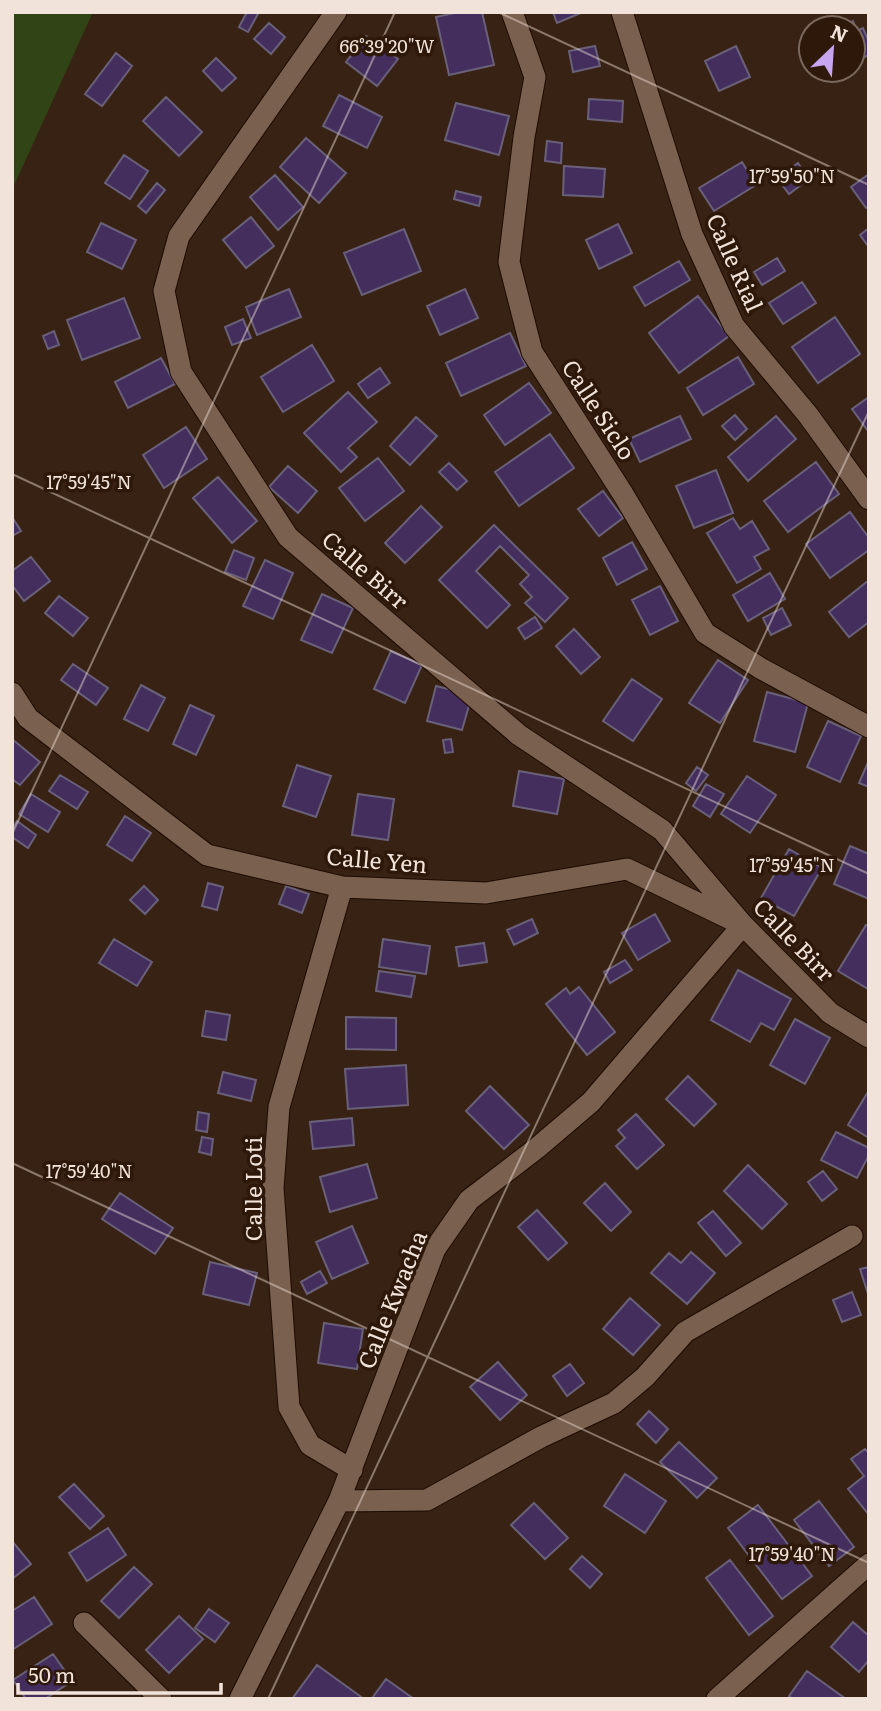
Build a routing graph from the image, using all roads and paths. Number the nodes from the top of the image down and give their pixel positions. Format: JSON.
{"nodes":[{"id":1,"x":336,"y":12,"type":"edge"},
{"id":2,"x":512,"y":12,"type":"edge"},
{"id":3,"x":622,"y":12,"type":"edge"},
{"id":4,"x":869,"y":499,"type":"edge"},
{"id":5,"x":12,"y":693,"type":"edge"},
{"id":6,"x":869,"y":727,"type":"edge"},
{"id":7,"x":342,"y":887,"type":"junction"},
{"id":8,"x":744,"y":925,"type":"junction"},
{"id":9,"x":869,"y":1037,"type":"edge"},
{"id":10,"x":852,"y":1236,"type":"dead end"},
{"id":11,"x":352,"y":1470,"type":"junction"},
{"id":12,"x":339,"y":1501,"type":"junction"},
{"id":13,"x":866,"y":1570,"type":"edge"},
{"id":14,"x":84,"y":1623,"type":"dead end"},
{"id":15,"x":161,"y":1699,"type":"edge"},
{"id":16,"x":240,"y":1699,"type":"edge"},
{"id":17,"x":717,"y":1699,"type":"edge"}],
"edges":[{"from":1,"to":8,"type":"street","name":"Calle Birr"},
{"from":2,"to":6,"type":"street","name":"Calle Siclo"},
{"from":3,"to":4,"type":"street","name":"Calle Rial"},
{"from":5,"to":7,"type":"street","name":"Calle Yen"},
{"from":7,"to":8,"type":"street","name":"Calle Yen"},
{"from":7,"to":11,"type":"street","name":"Calle Loti"},
{"from":8,"to":9,"type":"street","name":"Calle Birr"},
{"from":8,"to":11,"type":"street","name":"Calle Kwacha"},
{"from":10,"to":12,"type":"street"},
{"from":11,"to":12,"type":"street","name":"Calle Kwacha"},
{"from":12,"to":16,"type":"street","name":"Calle Kwacha"},
{"from":13,"to":17,"type":"street"},
{"from":14,"to":15,"type":"street"}]}
